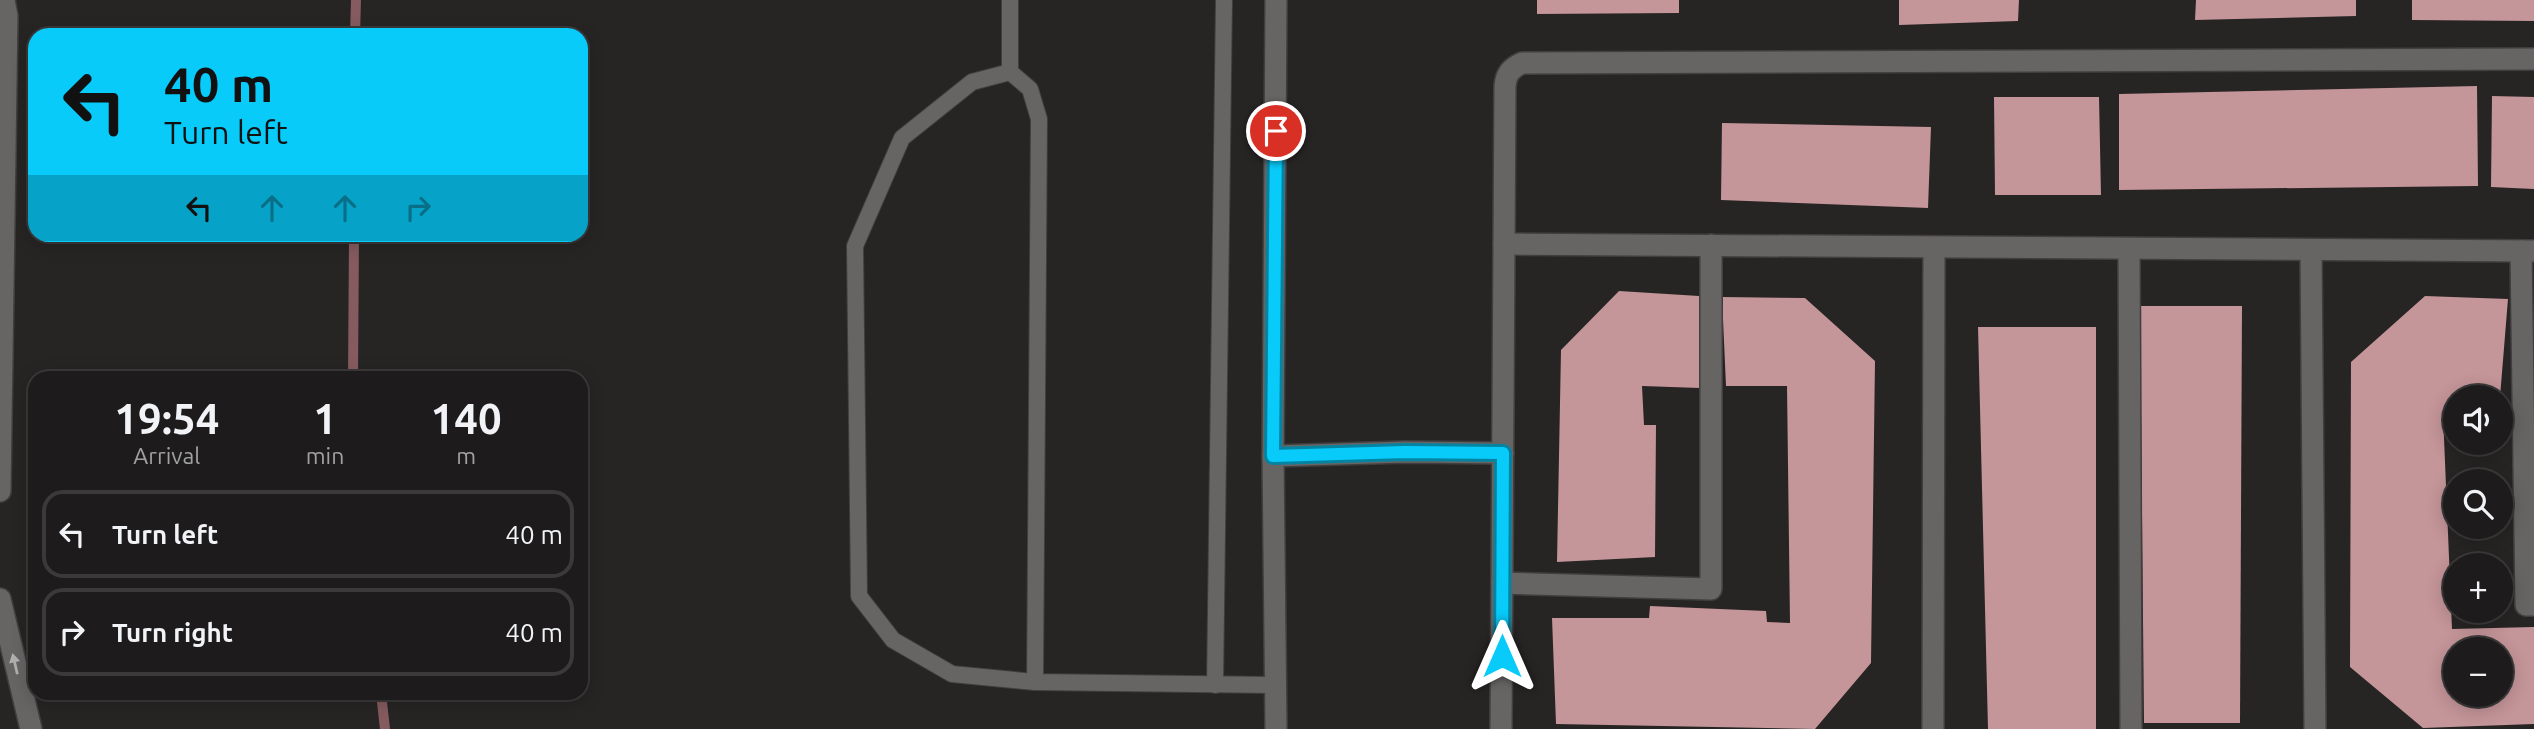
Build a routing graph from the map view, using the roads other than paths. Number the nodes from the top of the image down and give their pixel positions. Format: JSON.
{"nodes":[{"id":1,"x":4,"y":0,"type":"edge"},
{"id":2,"x":1010,"y":0,"type":"edge"},
{"id":3,"x":1224,"y":0,"type":"edge"},
{"id":4,"x":1276,"y":0,"type":"edge"},
{"id":5,"x":2534,"y":59,"type":"edge"},
{"id":6,"x":1010,"y":72,"type":"junction"},
{"id":7,"x":1504,"y":244,"type":"junction"},
{"id":8,"x":1711,"y":245,"type":"junction"},
{"id":9,"x":1934,"y":247,"type":"junction"},
{"id":10,"x":2129,"y":249,"type":"junction"},
{"id":11,"x":2311,"y":250,"type":"junction"},
{"id":12,"x":2527,"y":251,"type":"edge"},
{"id":13,"x":1503,"y":453,"type":"junction"},
{"id":14,"x":1273,"y":456,"type":"junction"},
{"id":15,"x":0,"y":491,"type":"edge"},
{"id":16,"x":1502,"y":583,"type":"junction"},
{"id":17,"x":0,"y":599,"type":"edge"},
{"id":18,"x":2534,"y":605,"type":"edge"},
{"id":19,"x":1035,"y":682,"type":"junction"},
{"id":20,"x":1215,"y":685,"type":"junction"},
{"id":21,"x":1276,"y":685,"type":"junction"},
{"id":22,"x":31,"y":729,"type":"edge"},
{"id":23,"x":1276,"y":729,"type":"edge"},
{"id":24,"x":1501,"y":729,"type":"edge"},
{"id":25,"x":1933,"y":729,"type":"edge"},
{"id":26,"x":2131,"y":729,"type":"edge"},
{"id":27,"x":2315,"y":729,"type":"edge"}],
"edges":[{"from":1,"to":15,"type":"street"},
{"from":2,"to":6,"type":"lane"},
{"from":3,"to":20,"type":"lane"},
{"from":4,"to":14,"type":"street"},
{"from":5,"to":7,"type":"street"},
{"from":6,"to":19,"type":"lane"},
{"from":6,"to":19,"type":"lane"},
{"from":7,"to":8,"type":"street"},
{"from":7,"to":13,"type":"street"},
{"from":8,"to":9,"type":"street"},
{"from":8,"to":16,"type":"street"},
{"from":9,"to":10,"type":"street"},
{"from":9,"to":25,"type":"street"},
{"from":10,"to":11,"type":"street"},
{"from":10,"to":26,"type":"street"},
{"from":11,"to":12,"type":"street"},
{"from":11,"to":27,"type":"street"},
{"from":12,"to":18,"type":"street"},
{"from":13,"to":14,"type":"street"},
{"from":13,"to":16,"type":"street"},
{"from":14,"to":21,"type":"street"},
{"from":16,"to":24,"type":"street"},
{"from":22,"to":17,"type":"street","one_way":true},
{"from":19,"to":20,"type":"lane"},
{"from":20,"to":21,"type":"lane"},
{"from":21,"to":23,"type":"street"}]}
